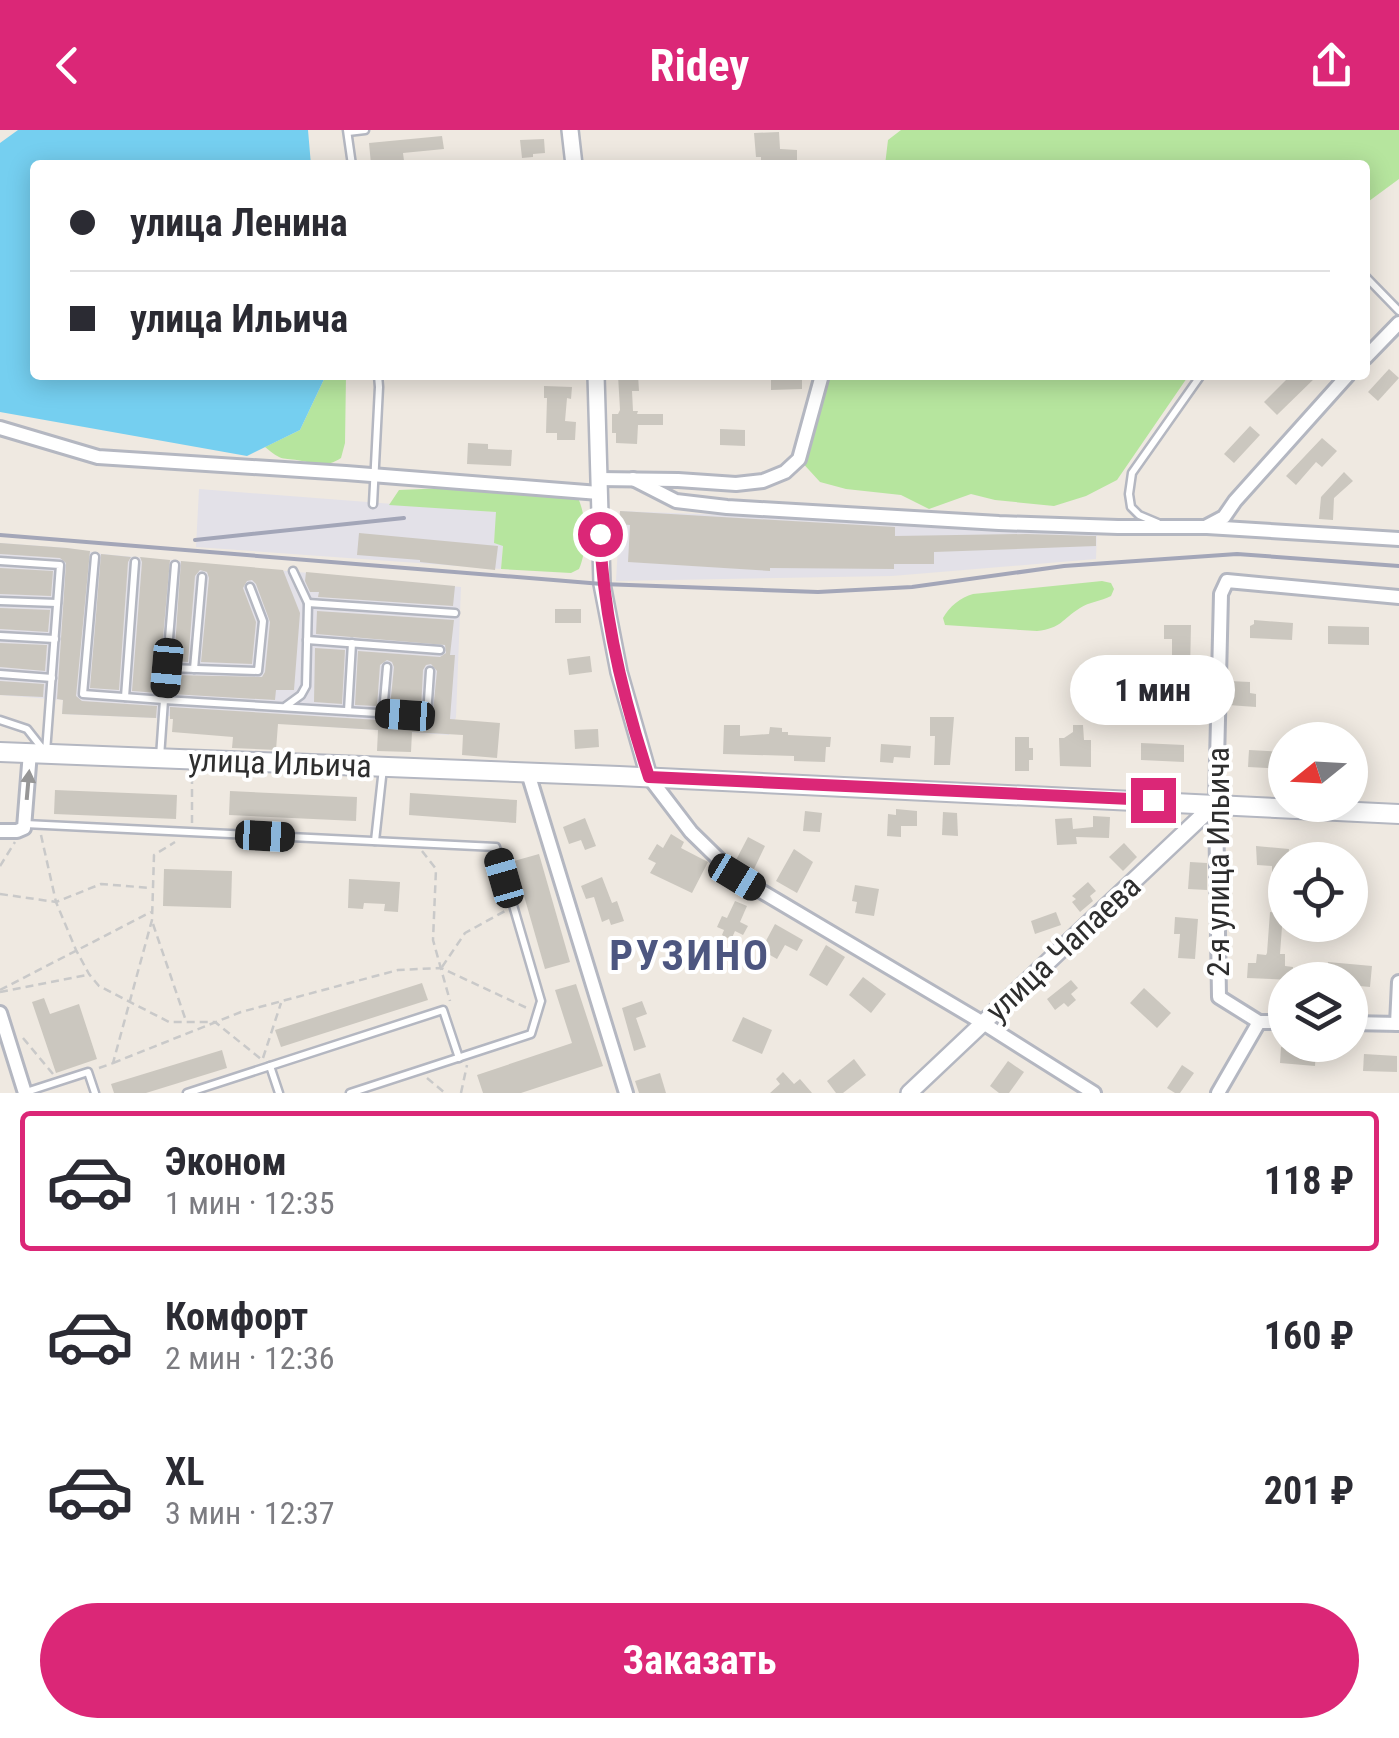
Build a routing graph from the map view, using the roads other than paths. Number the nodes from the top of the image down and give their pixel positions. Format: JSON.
{"nodes":[{"id":1,"x":365,"y":130,"type":"edge"},
{"id":2,"x":570,"y":130,"type":"edge"},
{"id":3,"x":347,"y":131,"type":"edge"},
{"id":4,"x":351,"y":160,"type":"edge"},
{"id":5,"x":573,"y":160,"type":"edge"},
{"id":6,"x":1370,"y":281,"type":"edge"},
{"id":7,"x":1399,"y":311,"type":"edge"},
{"id":8,"x":1399,"y":324,"type":"edge"},
{"id":9,"x":1370,"y":353,"type":"edge"},
{"id":10,"x":378,"y":380,"type":"edge"},
{"id":11,"x":596,"y":380,"type":"edge"},
{"id":12,"x":821,"y":380,"type":"edge"},
{"id":13,"x":1197,"y":380,"type":"edge"},
{"id":14,"x":1344,"y":380,"type":"edge"},
{"id":15,"x":0,"y":428,"type":"edge"},
{"id":16,"x":376,"y":476,"type":"junction"},
{"id":17,"x":633,"y":479,"type":"junction"},
{"id":18,"x":598,"y":486,"type":"junction"},
{"id":19,"x":373,"y":504,"type":"dead end"},
{"id":20,"x":1207,"y":526,"type":"junction"},
{"id":21,"x":1169,"y":527,"type":"junction"},
{"id":22,"x":600,"y":530,"type":"junction"},
{"id":23,"x":618,"y":532,"type":"dead end"},
{"id":24,"x":1399,"y":539,"type":"edge"},
{"id":25,"x":95,"y":557,"type":"dead end"},
{"id":26,"x":0,"y":562,"type":"edge"},
{"id":27,"x":135,"y":562,"type":"dead end"},
{"id":28,"x":175,"y":565,"type":"dead end"},
{"id":29,"x":293,"y":571,"type":"dead end"},
{"id":30,"x":202,"y":577,"type":"dead end"},
{"id":31,"x":250,"y":587,"type":"dead end"},
{"id":32,"x":1399,"y":597,"type":"edge"},
{"id":33,"x":0,"y":601,"type":"edge"},
{"id":34,"x":308,"y":603,"type":"junction"},
{"id":35,"x":58,"y":604,"type":"junction"},
{"id":36,"x":455,"y":612,"type":"dead end"},
{"id":37,"x":0,"y":636,"type":"edge"},
{"id":38,"x":55,"y":640,"type":"junction"},
{"id":39,"x":307,"y":640,"type":"junction"},
{"id":40,"x":352,"y":643,"type":"junction"},
{"id":41,"x":440,"y":650,"type":"dead end"},
{"id":42,"x":387,"y":666,"type":"dead end"},
{"id":43,"x":167,"y":668,"type":"junction"},
{"id":44,"x":194,"y":668,"type":"junction"},
{"id":45,"x":430,"y":671,"type":"dead end"},
{"id":46,"x":0,"y":674,"type":"edge"},
{"id":47,"x":52,"y":678,"type":"junction"},
{"id":48,"x":125,"y":697,"type":"junction"},
{"id":49,"x":164,"y":700,"type":"junction"},
{"id":50,"x":285,"y":707,"type":"junction"},
{"id":51,"x":348,"y":711,"type":"junction"},
{"id":52,"x":383,"y":713,"type":"junction"},
{"id":53,"x":0,"y":720,"type":"edge"},
{"id":54,"x":0,"y":752,"type":"edge"},
{"id":55,"x":38,"y":753,"type":"junction"},
{"id":56,"x":160,"y":758,"type":"junction"},
{"id":57,"x":383,"y":768,"type":"junction"},
{"id":58,"x":528,"y":773,"type":"junction"},
{"id":59,"x":649,"y":777,"type":"junction"},
{"id":60,"x":1216,"y":803,"type":"junction"},
{"id":61,"x":1399,"y":814,"type":"edge"},
{"id":62,"x":28,"y":823,"type":"junction"},
{"id":63,"x":0,"y":831,"type":"edge"},
{"id":64,"x":375,"y":841,"type":"junction"},
{"id":65,"x":1399,"y":982,"type":"edge"},
{"id":66,"x":2,"y":1018,"type":"edge"},
{"id":67,"x":1258,"y":1022,"type":"junction"},
{"id":68,"x":1268,"y":1022,"type":"edge"},
{"id":69,"x":983,"y":1023,"type":"junction"},
{"id":70,"x":1368,"y":1024,"type":"edge"},
{"id":71,"x":1398,"y":1024,"type":"edge"},
{"id":72,"x":459,"y":1058,"type":"junction"},
{"id":73,"x":270,"y":1066,"type":"junction"},
{"id":74,"x":25,"y":1093,"type":"edge"},
{"id":75,"x":95,"y":1093,"type":"edge"},
{"id":76,"x":188,"y":1093,"type":"edge"},
{"id":77,"x":278,"y":1093,"type":"edge"},
{"id":78,"x":350,"y":1093,"type":"edge"},
{"id":79,"x":626,"y":1093,"type":"edge"},
{"id":80,"x":909,"y":1093,"type":"edge"},
{"id":81,"x":1094,"y":1093,"type":"edge"},
{"id":82,"x":1218,"y":1093,"type":"edge"}],
"edges":[{"from":1,"to":3,"type":"lane"},
{"from":2,"to":5,"type":"street"},
{"from":3,"to":4,"type":"lane"},
{"from":6,"to":7,"type":"lane"},
{"from":8,"to":9,"type":"street"},
{"from":10,"to":16,"type":"lane"},
{"from":11,"to":18,"type":"street"},
{"from":12,"to":17,"type":"street"},
{"from":13,"to":21,"type":"lane"},
{"from":14,"to":20,"type":"street"},
{"from":15,"to":16,"type":"street"},
{"from":16,"to":18,"type":"street"},
{"from":16,"to":19,"type":"lane"},
{"from":17,"to":18,"type":"street"},
{"from":17,"to":21,"type":"street"},
{"from":18,"to":22,"type":"street"},
{"from":20,"to":21,"type":"street"},
{"from":20,"to":24,"type":"street"},
{"from":22,"to":23,"type":"lane"},
{"from":22,"to":59,"type":"street"},
{"from":25,"to":48,"type":"lane"},
{"from":26,"to":35,"type":"lane"},
{"from":27,"to":48,"type":"lane"},
{"from":28,"to":43,"type":"lane"},
{"from":29,"to":34,"type":"lane"},
{"from":30,"to":44,"type":"lane"},
{"from":31,"to":44,"type":"lane"},
{"from":32,"to":60,"type":"street","name":"2-я улица Ильича"},
{"from":33,"to":35,"type":"lane"},
{"from":34,"to":36,"type":"lane"},
{"from":34,"to":39,"type":"lane"},
{"from":35,"to":38,"type":"lane"},
{"from":37,"to":38,"type":"lane"},
{"from":38,"to":47,"type":"lane"},
{"from":39,"to":40,"type":"lane"},
{"from":39,"to":50,"type":"lane"},
{"from":40,"to":41,"type":"lane"},
{"from":40,"to":51,"type":"lane"},
{"from":42,"to":52,"type":"lane"},
{"from":43,"to":44,"type":"lane"},
{"from":43,"to":49,"type":"lane"},
{"from":45,"to":52,"type":"lane"},
{"from":46,"to":47,"type":"lane"},
{"from":47,"to":55,"type":"lane"},
{"from":48,"to":49,"type":"lane"},
{"from":49,"to":50,"type":"lane"},
{"from":49,"to":56,"type":"lane"},
{"from":50,"to":51,"type":"lane"},
{"from":51,"to":52,"type":"lane"},
{"from":53,"to":55,"type":"lane"},
{"from":54,"to":55,"type":"main road","name":"улица Ильича"},
{"from":55,"to":56,"type":"main road","name":"улица Ильича"},
{"from":62,"to":55,"type":"street","one_way":true},
{"from":56,"to":57,"type":"main road","name":"улица Ильича"},
{"from":57,"to":58,"type":"main road","name":"улица Ильича"},
{"from":57,"to":64,"type":"lane"},
{"from":58,"to":59,"type":"main road","name":"улица Ильича"},
{"from":58,"to":79,"type":"street"},
{"from":59,"to":60,"type":"main road","name":"улица Ильича"},
{"from":59,"to":69,"type":"street"},
{"from":60,"to":61,"type":"main road","name":"улица Ильича"},
{"from":60,"to":67,"type":"street","name":"2-я улица Ильича"},
{"from":60,"to":69,"type":"street","name":"улица Чапаева"},
{"from":62,"to":63,"type":"street"},
{"from":62,"to":64,"type":"lane"},
{"from":64,"to":72,"type":"lane"},
{"from":65,"to":71,"type":"street"},
{"from":66,"to":74,"type":"street"},
{"from":67,"to":68,"type":"street"},
{"from":67,"to":82,"type":"street"},
{"from":69,"to":80,"type":"street","name":"улица Чапаева"},
{"from":69,"to":81,"type":"street"},
{"from":70,"to":71,"type":"street"},
{"from":72,"to":73,"type":"lane"},
{"from":72,"to":78,"type":"lane"},
{"from":73,"to":76,"type":"lane"},
{"from":73,"to":77,"type":"lane"},
{"from":74,"to":75,"type":"lane"}]}
